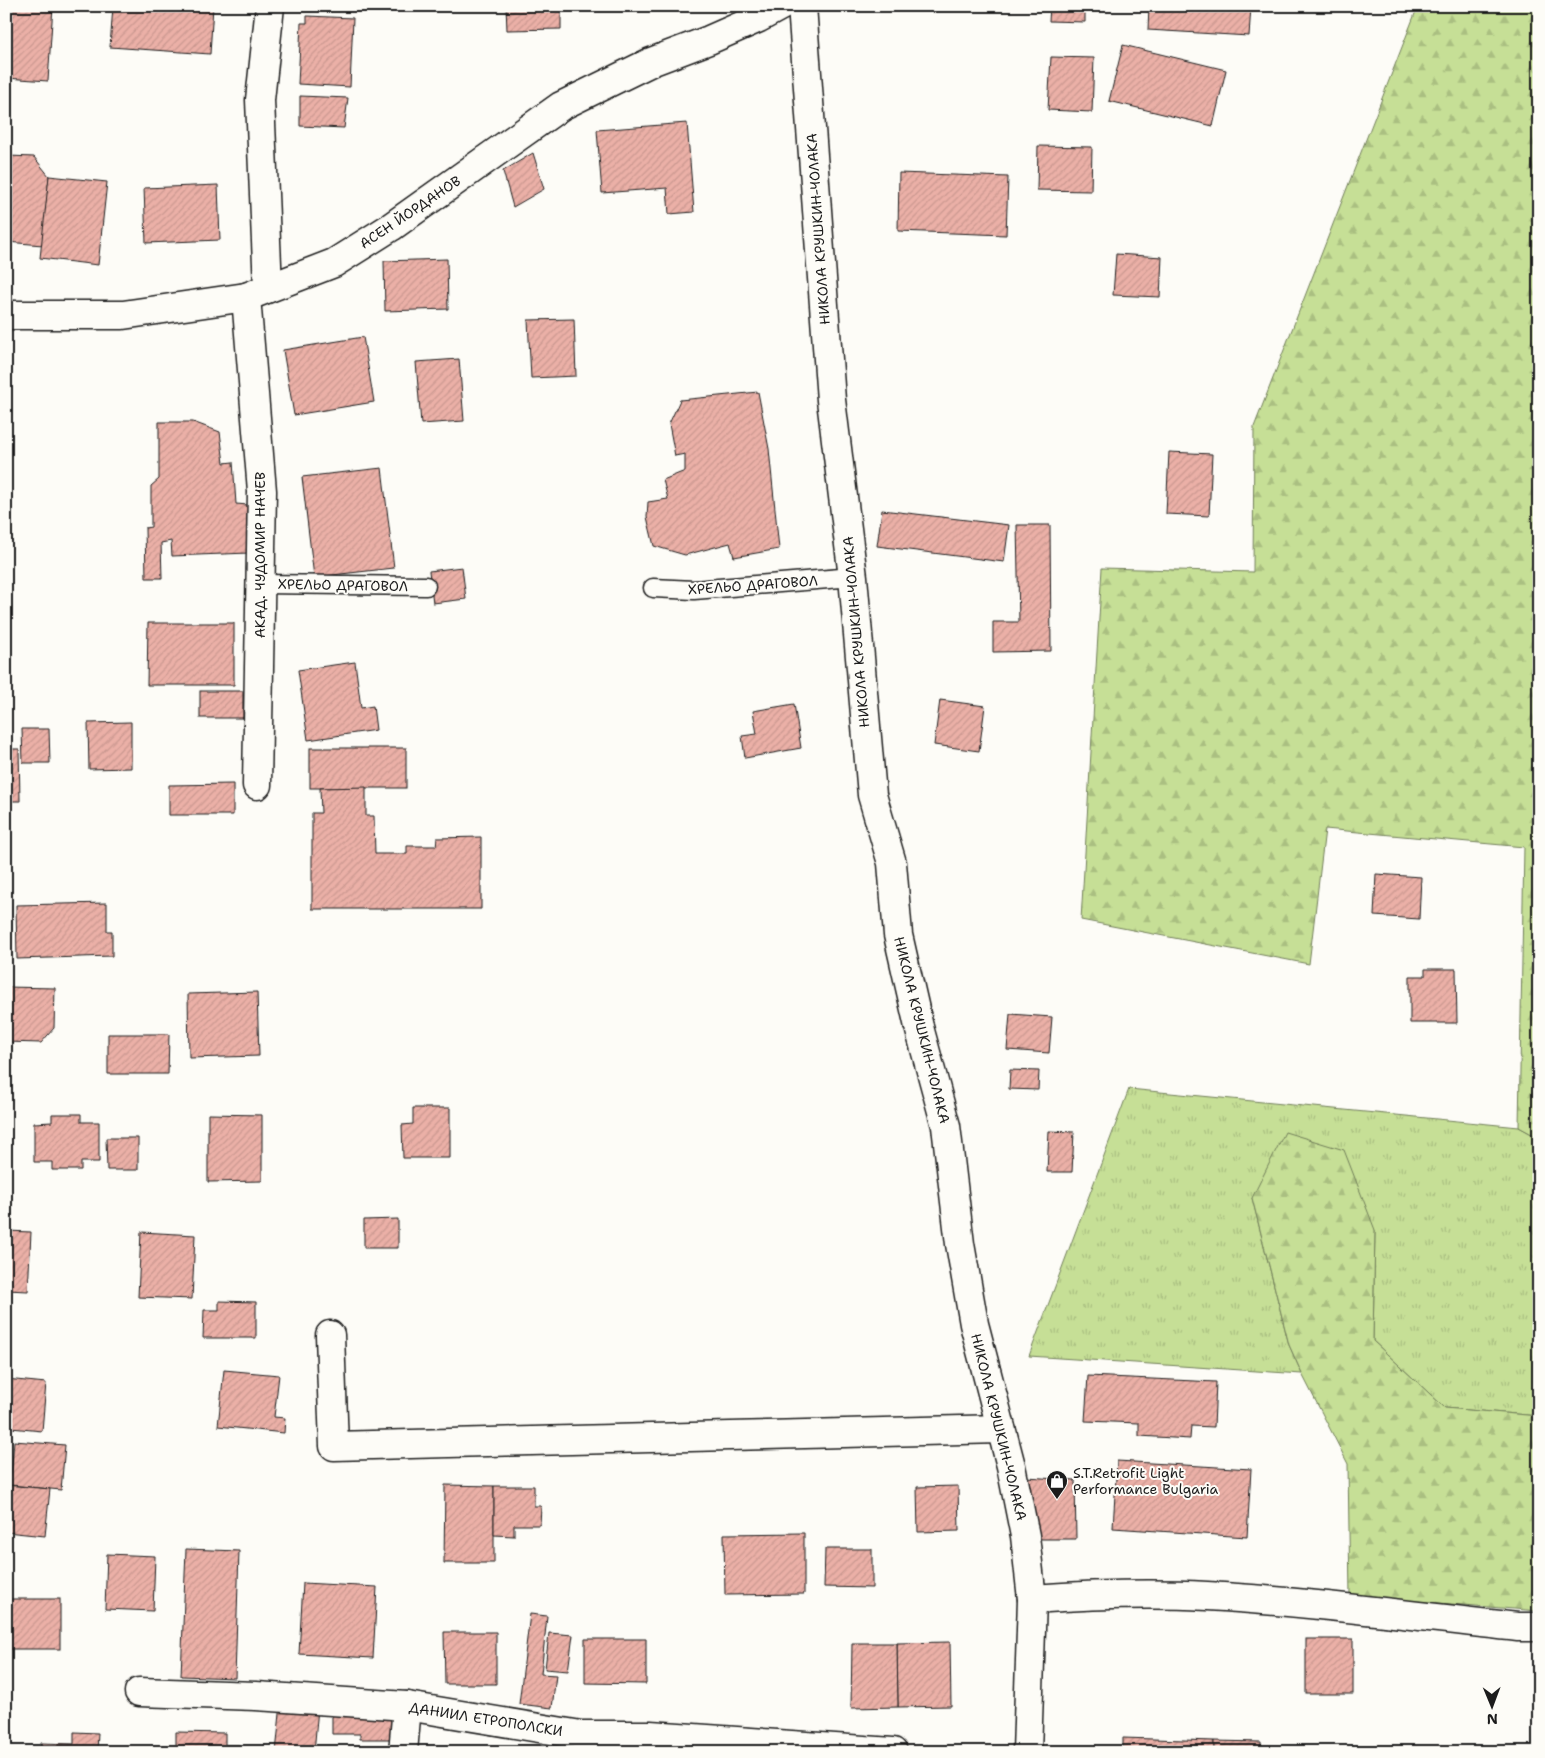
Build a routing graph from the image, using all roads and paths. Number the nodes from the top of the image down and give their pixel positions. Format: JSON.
{"nodes":[{"id":1,"x":270,"y":6,"type":"edge"},
{"id":2,"x":782,"y":6,"type":"edge"},
{"id":3,"x":802,"y":6,"type":"edge"},
{"id":4,"x":257,"y":292,"type":"junction"},
{"id":5,"x":6,"y":315,"type":"edge"},
{"id":6,"x":853,"y":577,"type":"junction"},
{"id":7,"x":261,"y":584,"type":"junction"},
{"id":8,"x":426,"y":586,"type":"dead end"},
{"id":9,"x":653,"y":588,"type":"dead end"},
{"id":10,"x":258,"y":785,"type":"dead end"},
{"id":11,"x":330,"y":1335,"type":"dead end"},
{"id":12,"x":1001,"y":1429,"type":"junction"},
{"id":13,"x":1032,"y":1599,"type":"junction"},
{"id":14,"x":1539,"y":1627,"type":"edge"},
{"id":15,"x":139,"y":1692,"type":"dead end"},
{"id":16,"x":407,"y":1706,"type":"junction"},
{"id":17,"x":404,"y":1752,"type":"edge"},
{"id":18,"x":893,"y":1752,"type":"edge"},
{"id":19,"x":1027,"y":1752,"type":"edge"}],
"edges":[{"from":1,"to":4,"type":"street","name":"АКАД. ЧУДОМИР НАЧЕВ"},
{"from":2,"to":4,"type":"street","name":"АСЕН ЙОРДАНОВ"},
{"from":3,"to":6,"type":"street","name":"НИКОЛА КРУШКИН-ЧОЛАКА"},
{"from":4,"to":5,"type":"street","name":"АСЕН ЙОРДАНОВ"},
{"from":4,"to":7,"type":"street","name":"АКАД. ЧУДОМИР НАЧЕВ"},
{"from":6,"to":9,"type":"lane","name":"ХРЕЛЬО ДРАГОВОЛ"},
{"from":6,"to":12,"type":"street","name":"НИКОЛА КРУШКИН-ЧОЛАКА"},
{"from":7,"to":8,"type":"lane","name":"ХРЕЛЬО ДРАГОВОЛ"},
{"from":7,"to":10,"type":"street","name":"АКАД. ЧУДОМИР НАЧЕВ"},
{"from":11,"to":12,"type":"street"},
{"from":12,"to":13,"type":"street","name":"НИКОЛА КРУШКИН-ЧОЛАКА"},
{"from":13,"to":14,"type":"street"},
{"from":13,"to":19,"type":"street","name":"НИКОЛА КРУШКИН-ЧОЛАКА"},
{"from":15,"to":16,"type":"street","name":"ДАНИИЛ ЕТРОПОЛСКИ"},
{"from":16,"to":17,"type":"street"},
{"from":16,"to":18,"type":"street","name":"ДАНИИЛ ЕТРОПОЛСКИ"}]}
